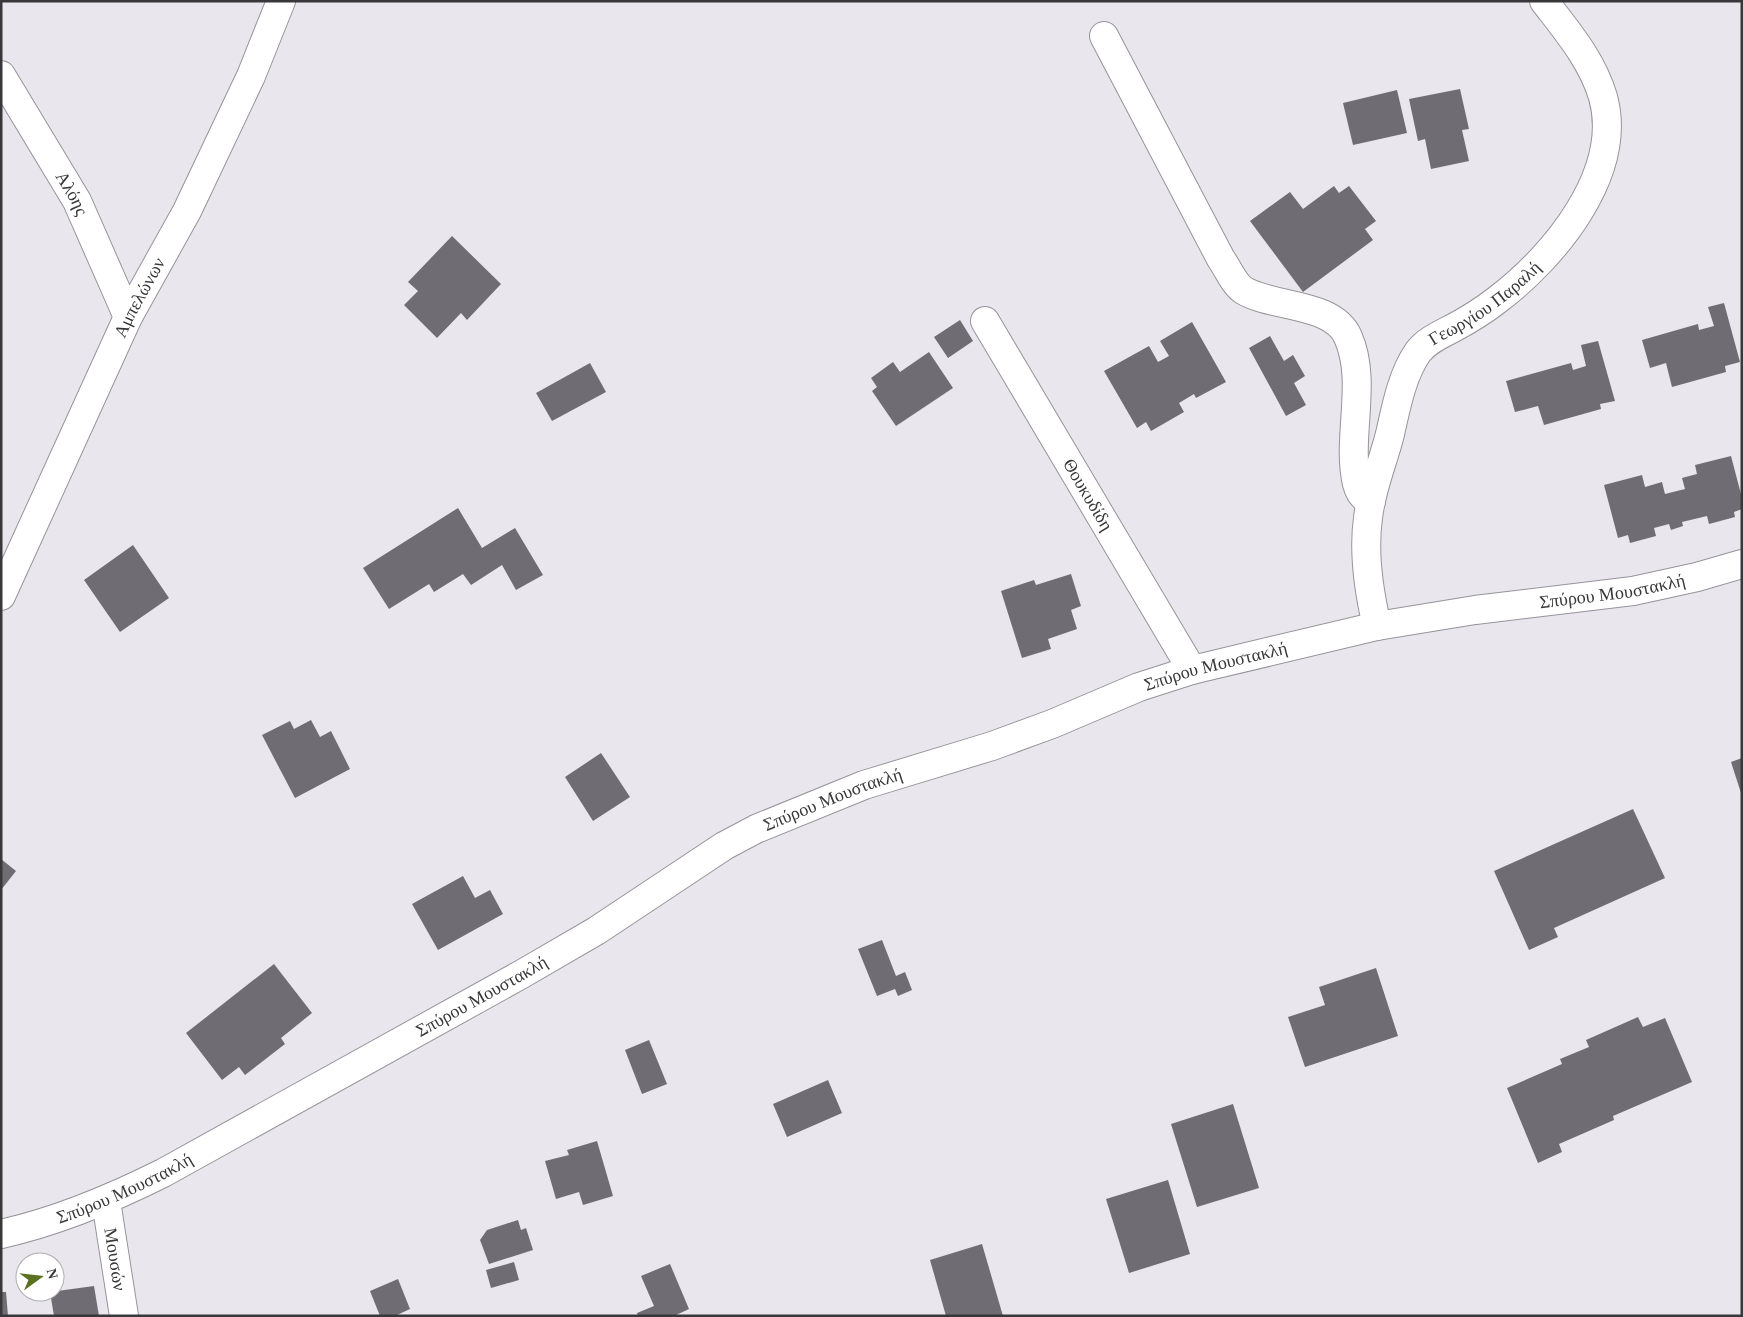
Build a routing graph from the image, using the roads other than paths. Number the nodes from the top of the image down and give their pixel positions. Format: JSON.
{"nodes":[{"id":1,"x":281,"y":1,"type":"edge"},
{"id":2,"x":1544,"y":1,"type":"edge"},
{"id":3,"x":1104,"y":36,"type":"dead end"},
{"id":4,"x":1,"y":75,"type":"edge"},
{"id":5,"x":128,"y":317,"type":"junction"},
{"id":6,"x":984,"y":321,"type":"dead end"},
{"id":7,"x":1371,"y":502,"type":"junction"},
{"id":8,"x":1742,"y":564,"type":"edge"},
{"id":9,"x":1,"y":596,"type":"edge"},
{"id":10,"x":1377,"y":626,"type":"junction"},
{"id":11,"x":1192,"y":670,"type":"junction"},
{"id":12,"x":106,"y":1202,"type":"junction"},
{"id":13,"x":1,"y":1234,"type":"edge"},
{"id":14,"x":124,"y":1316,"type":"edge"}],
"edges":[{"from":1,"to":5,"type":"street","name":"Αμπελώνων"},
{"from":2,"to":7,"type":"street","name":"Γεωργίου Παραλή"},
{"from":3,"to":7,"type":"street"},
{"from":4,"to":5,"type":"street","name":"Αλόης"},
{"from":5,"to":9,"type":"street","name":"Αμπελώνων"},
{"from":6,"to":11,"type":"street","name":"Θουκυδίδη"},
{"from":7,"to":10,"type":"street","name":"Γεωργίου Παραλή"},
{"from":8,"to":10,"type":"street","name":"Σπύρου Μουστακλή"},
{"from":10,"to":11,"type":"street","name":"Σπύρου Μουστακλή"},
{"from":11,"to":12,"type":"street","name":"Σπύρου Μουστακλή"},
{"from":12,"to":13,"type":"street","name":"Σπύρου Μουστακλή"},
{"from":12,"to":14,"type":"street","name":"Μουσών"}]}
